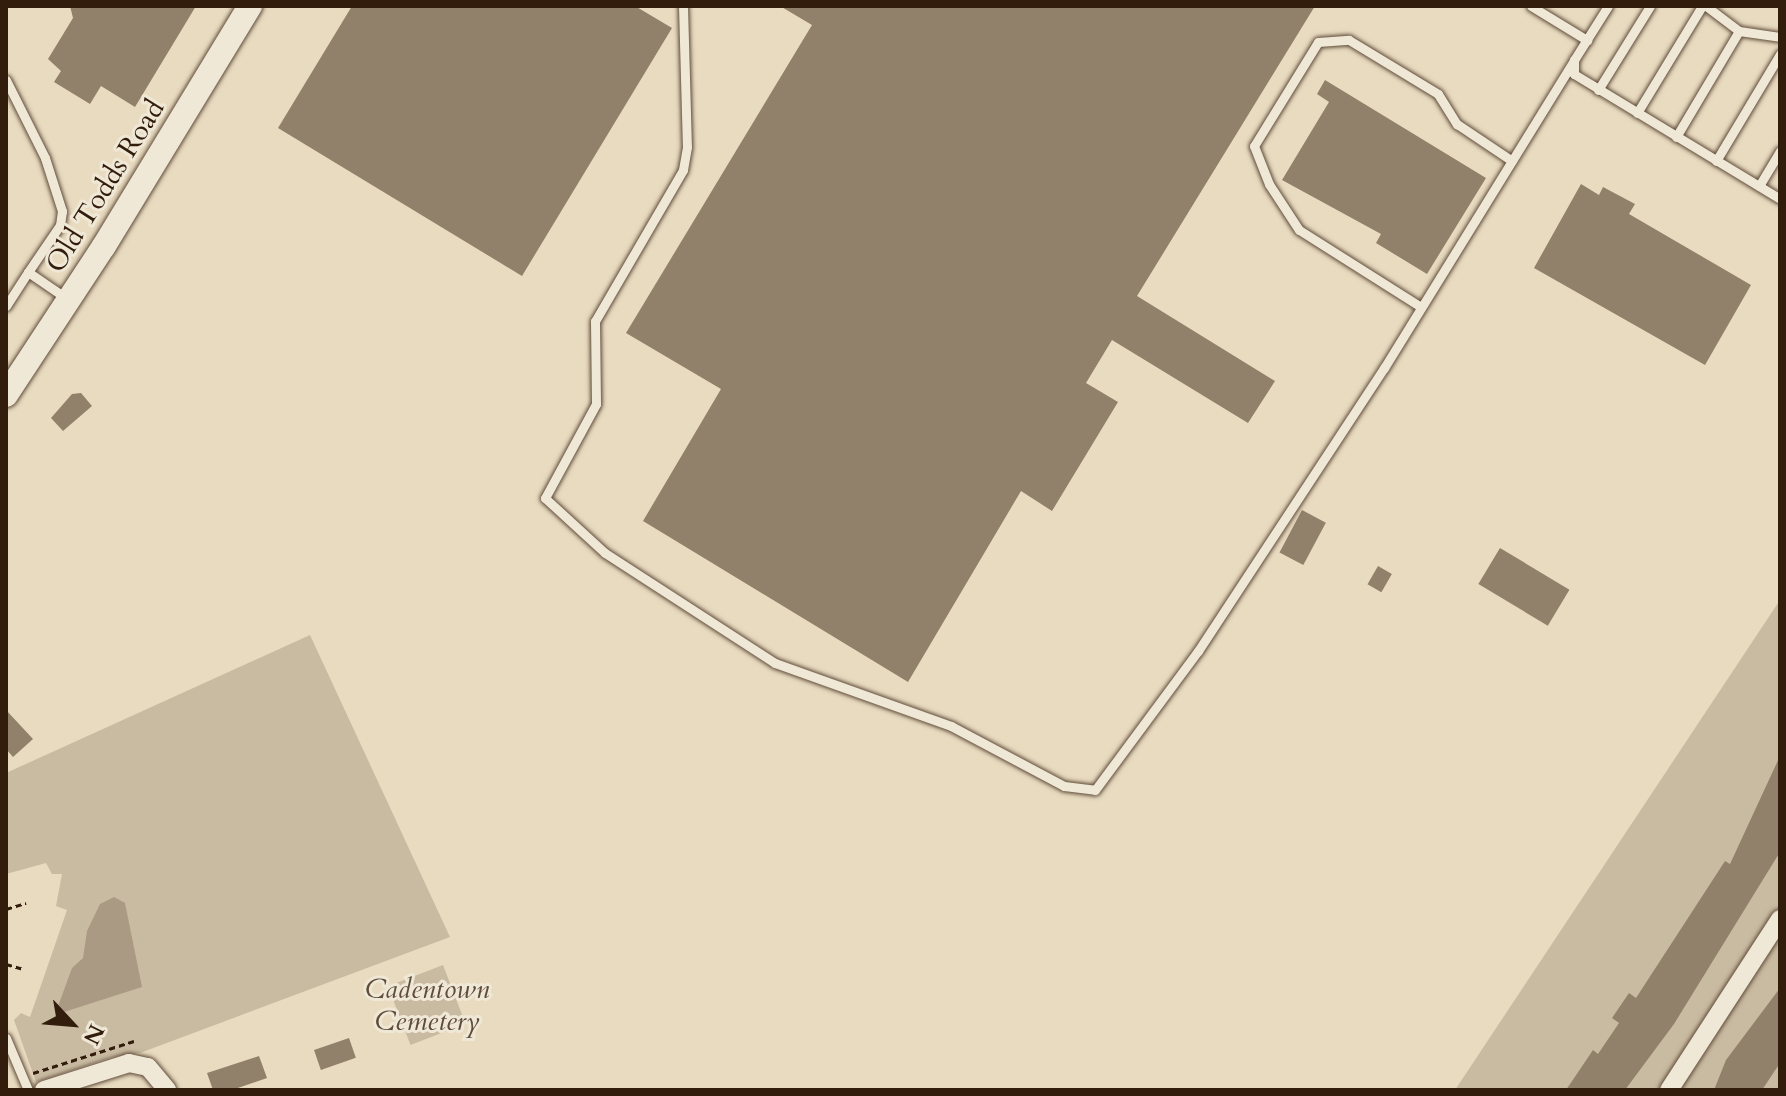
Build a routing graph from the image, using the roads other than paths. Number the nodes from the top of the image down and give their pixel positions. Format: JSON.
{"nodes":[{"id":1,"x":250,"y":6,"type":"edge"},
{"id":2,"x":683,"y":6,"type":"edge"},
{"id":3,"x":1531,"y":6,"type":"edge"},
{"id":4,"x":1608,"y":6,"type":"edge"},
{"id":5,"x":1650,"y":6,"type":"edge"},
{"id":6,"x":1704,"y":6,"type":"edge"},
{"id":7,"x":1739,"y":31,"type":"junction"},
{"id":8,"x":1780,"y":37,"type":"edge"},
{"id":9,"x":1587,"y":40,"type":"junction"},
{"id":10,"x":1780,"y":54,"type":"edge"},
{"id":11,"x":1574,"y":60,"type":"junction"},
{"id":12,"x":6,"y":80,"type":"edge"},
{"id":13,"x":1598,"y":90,"type":"junction"},
{"id":14,"x":1637,"y":113,"type":"junction"},
{"id":15,"x":1676,"y":137,"type":"junction"},
{"id":16,"x":1780,"y":151,"type":"edge"},
{"id":17,"x":1512,"y":161,"type":"junction"},
{"id":18,"x":1716,"y":161,"type":"junction"},
{"id":19,"x":1759,"y":186,"type":"junction"},
{"id":20,"x":1780,"y":199,"type":"edge"},
{"id":21,"x":28,"y":272,"type":"junction"},
{"id":22,"x":69,"y":300,"type":"junction"},
{"id":23,"x":6,"y":306,"type":"edge"},
{"id":24,"x":1421,"y":307,"type":"junction"},
{"id":25,"x":6,"y":395,"type":"edge"},
{"id":26,"x":1780,"y":919,"type":"edge"},
{"id":27,"x":6,"y":1038,"type":"edge"},
{"id":28,"x":28,"y":1090,"type":"edge"},
{"id":29,"x":44,"y":1090,"type":"edge"},
{"id":30,"x":167,"y":1090,"type":"edge"},
{"id":31,"x":1669,"y":1090,"type":"edge"}],
"edges":[{"from":1,"to":22,"type":"main road","name":"Old Todds Road"},
{"from":2,"to":24,"type":"lane"},
{"from":3,"to":9,"type":"lane"},
{"from":4,"to":9,"type":"lane"},
{"from":5,"to":13,"type":"lane"},
{"from":6,"to":7,"type":"lane"},
{"from":6,"to":14,"type":"lane"},
{"from":7,"to":8,"type":"lane"},
{"from":7,"to":15,"type":"lane"},
{"from":9,"to":11,"type":"lane"},
{"from":10,"to":18,"type":"lane"},
{"from":11,"to":13,"type":"lane"},
{"from":11,"to":17,"type":"lane"},
{"from":12,"to":21,"type":"lane"},
{"from":13,"to":14,"type":"lane"},
{"from":14,"to":15,"type":"lane"},
{"from":15,"to":18,"type":"lane"},
{"from":16,"to":19,"type":"lane"},
{"from":17,"to":24,"type":"lane"},
{"from":17,"to":24,"type":"lane"},
{"from":18,"to":19,"type":"lane"},
{"from":19,"to":20,"type":"lane"},
{"from":21,"to":22,"type":"lane"},
{"from":21,"to":23,"type":"lane"},
{"from":22,"to":25,"type":"main road","name":"Old Todds Road"},
{"from":26,"to":31,"type":"street"},
{"from":27,"to":28,"type":"lane"},
{"from":29,"to":30,"type":"street"}]}
